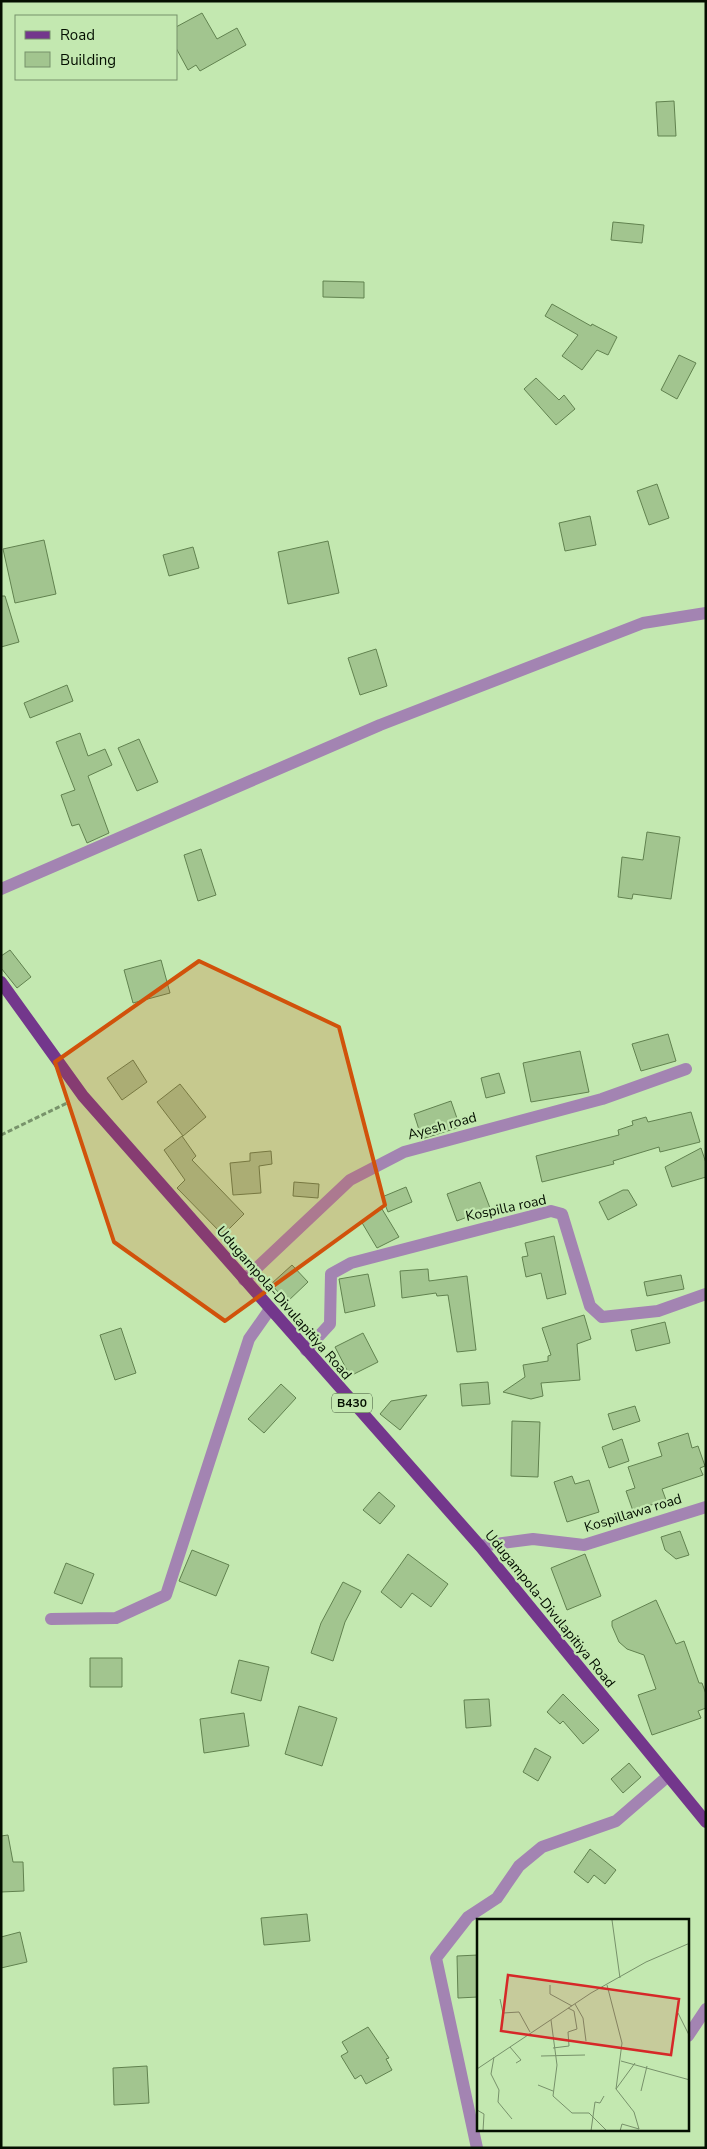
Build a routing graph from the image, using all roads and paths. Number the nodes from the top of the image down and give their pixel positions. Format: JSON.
{"nodes":[{"id":1,"x":706,"y":613,"type":"edge"},
{"id":2,"x":1,"y":889,"type":"edge"},
{"id":3,"x":1,"y":982,"type":"edge"},
{"id":4,"x":686,"y":1069,"type":"dead end"},
{"id":5,"x":83,"y":1096,"type":"junction"},
{"id":6,"x":1,"y":1135,"type":"edge"},
{"id":7,"x":244,"y":1280,"type":"junction"},
{"id":8,"x":706,"y":1294,"type":"edge"},
{"id":9,"x":270,"y":1309,"type":"junction"},
{"id":10,"x":306,"y":1350,"type":"junction"},
{"id":11,"x":706,"y":1507,"type":"edge"},
{"id":12,"x":480,"y":1546,"type":"junction"},
{"id":13,"x":51,"y":1619,"type":"dead end"},
{"id":14,"x":667,"y":1777,"type":"junction"},
{"id":15,"x":706,"y":1822,"type":"edge"},
{"id":16,"x":706,"y":2008,"type":"edge"},
{"id":17,"x":690,"y":2033,"type":"edge"},
{"id":18,"x":477,"y":2148,"type":"edge"}],
"edges":[{"from":1,"to":2,"type":"street"},
{"from":3,"to":5,"type":"main road","name":"Udugampola-Divulapitiya Road","number":"B430"},
{"from":4,"to":7,"type":"street","name":"Ayesh road"},
{"from":5,"to":6,"type":"path"},
{"from":5,"to":7,"type":"main road","name":"Udugampola-Divulapitiya Road","number":"B430"},
{"from":7,"to":9,"type":"main road","name":"Udugampola-Divulapitiya Road","number":"B430"},
{"from":8,"to":10,"type":"street","name":"Kospilla road"},
{"from":9,"to":10,"type":"main road","name":"Udugampola-Divulapitiya Road","number":"B430"},
{"from":9,"to":13,"type":"street"},
{"from":10,"to":12,"type":"main road","name":"Udugampola-Divulapitiya Road","number":"B430"},
{"from":11,"to":12,"type":"street","name":"Kospillawa road"},
{"from":12,"to":14,"type":"main road","name":"Udugampola-Divulapitiya Road","number":"B430"},
{"from":14,"to":15,"type":"main road","name":"Udugampola-Divulapitiya Road","number":"B430"},
{"from":14,"to":18,"type":"street"},
{"from":16,"to":17,"type":"street"}]}
